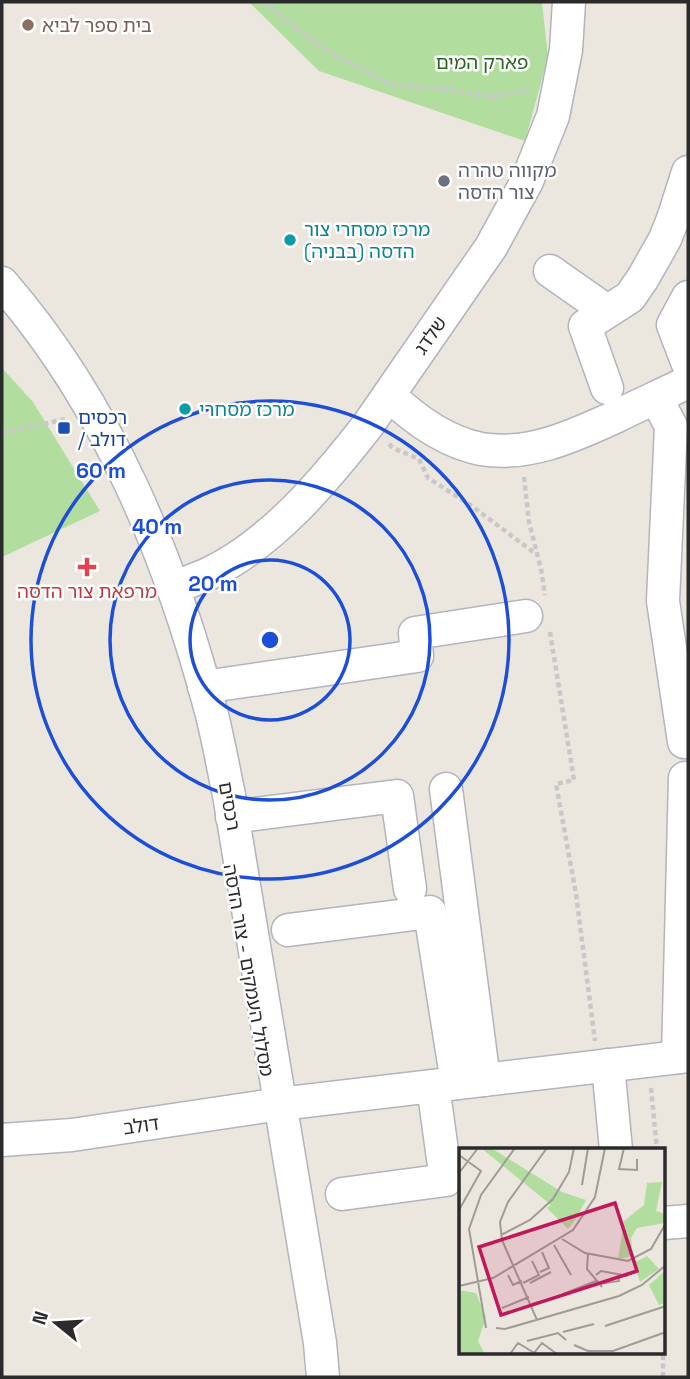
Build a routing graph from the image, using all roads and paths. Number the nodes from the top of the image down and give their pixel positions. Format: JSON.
{"nodes":[{"id":1,"x":263,"y":2,"type":"edge"},
{"id":2,"x":569,"y":2,"type":"edge"},
{"id":3,"x":560,"y":81,"type":"junction"},
{"id":4,"x":687,"y":182,"type":"edge"},
{"id":5,"x":550,"y":271,"type":"dead end"},
{"id":6,"x":2,"y":282,"type":"edge"},
{"id":7,"x":688,"y":298,"type":"edge"},
{"id":8,"x":607,"y":312,"type":"junction"},
{"id":9,"x":688,"y":364,"type":"edge"},
{"id":10,"x":688,"y":383,"type":"edge"},
{"id":11,"x":607,"y":388,"type":"dead end"},
{"id":12,"x":389,"y":395,"type":"junction"},
{"id":13,"x":656,"y":397,"type":"junction"},
{"id":14,"x":64,"y":408,"type":"dead end"},
{"id":15,"x":368,"y":425,"type":"junction"},
{"id":16,"x":2,"y":433,"type":"edge"},
{"id":17,"x":521,"y":450,"type":"junction"},
{"id":18,"x":537,"y":554,"type":"junction"},
{"id":19,"x":173,"y":588,"type":"junction"},
{"id":20,"x":540,"y":614,"type":"junction"},
{"id":21,"x":204,"y":687,"type":"junction"},
{"id":22,"x":684,"y":742,"type":"dead end"},
{"id":23,"x":685,"y":778,"type":"dead end"},
{"id":24,"x":446,"y":789,"type":"dead end"},
{"id":25,"x":232,"y":817,"type":"junction"},
{"id":26,"x":410,"y":889,"type":"dead end"},
{"id":27,"x":288,"y":930,"type":"dead end"},
{"id":28,"x":671,"y":1057,"type":"edge"},
{"id":29,"x":603,"y":1065,"type":"junction"},
{"id":30,"x":458,"y":1083,"type":"junction"},
{"id":31,"x":280,"y":1104,"type":"junction"},
{"id":32,"x":2,"y":1140,"type":"edge"},
{"id":33,"x":616,"y":1148,"type":"edge"},
{"id":34,"x":657,"y":1148,"type":"edge"},
{"id":35,"x":342,"y":1194,"type":"dead end"},
{"id":36,"x":688,"y":1221,"type":"edge"},
{"id":37,"x":666,"y":1223,"type":"edge"},
{"id":38,"x":663,"y":1354,"type":"edge"},
{"id":39,"x":323,"y":1377,"type":"edge"},
{"id":40,"x":663,"y":1377,"type":"edge"}],
"edges":[{"from":1,"to":3,"type":"path"},
{"from":2,"to":3,"type":"street","name":"שלדג"},
{"from":3,"to":12,"type":"street","name":"שלדג"},
{"from":4,"to":8,"type":"street"},
{"from":5,"to":8,"type":"street"},
{"from":6,"to":19,"type":"street","name":"רכסים"},
{"from":7,"to":9,"type":"street"},
{"from":8,"to":11,"type":"street"},
{"from":10,"to":13,"type":"street"},
{"from":12,"to":15,"type":"street","name":"שלדג"},
{"from":12,"to":17,"type":"street"},
{"from":13,"to":17,"type":"street"},
{"from":13,"to":22,"type":"street"},
{"from":14,"to":16,"type":"path"},
{"from":15,"to":18,"type":"path"},
{"from":15,"to":19,"type":"street","name":"שלדג"},
{"from":17,"to":18,"type":"path"},
{"from":18,"to":20,"type":"path"},
{"from":19,"to":21,"type":"street","name":"רכסים"},
{"from":20,"to":21,"type":"street"},
{"from":20,"to":29,"type":"path"},
{"from":21,"to":25,"type":"street","name":"רכסים"},
{"from":23,"to":28,"type":"street"},
{"from":24,"to":30,"type":"street"},
{"from":25,"to":26,"type":"street"},
{"from":25,"to":31,"type":"street","name":"רכסים"},
{"from":27,"to":30,"type":"street"},
{"from":28,"to":29,"type":"street","name":"דולב"},
{"from":28,"to":34,"type":"path"},
{"from":29,"to":30,"type":"street","name":"דולב"},
{"from":29,"to":33,"type":"street"},
{"from":30,"to":31,"type":"street","name":"דולב"},
{"from":30,"to":35,"type":"street"},
{"from":31,"to":32,"type":"street","name":"דולב"},
{"from":31,"to":39,"type":"street","name":"רכסים"},
{"from":36,"to":37,"type":"street"},
{"from":38,"to":40,"type":"path"}]}
